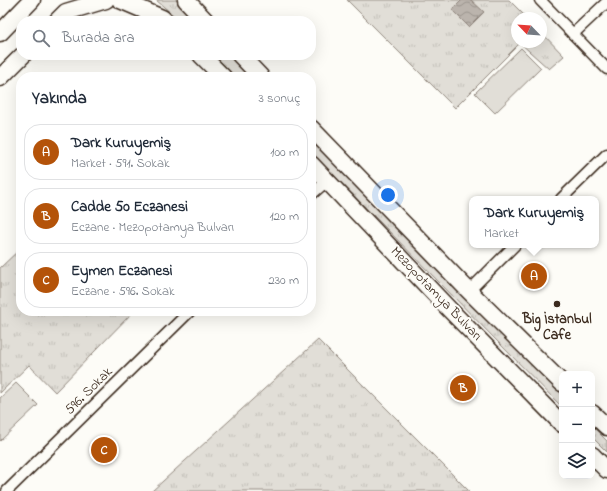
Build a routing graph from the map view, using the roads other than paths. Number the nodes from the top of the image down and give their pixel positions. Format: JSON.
{"nodes":[{"id":1,"x":32,"y":0,"type":"edge"},
{"id":2,"x":106,"y":0,"type":"edge"},
{"id":3,"x":120,"y":0,"type":"edge"},
{"id":4,"x":186,"y":0,"type":"edge"},
{"id":5,"x":540,"y":0,"type":"edge"},
{"id":6,"x":607,"y":2,"type":"edge"},
{"id":7,"x":16,"y":16,"type":"edge"},
{"id":8,"x":16,"y":16,"type":"edge"},
{"id":9,"x":62,"y":16,"type":"edge"},
{"id":10,"x":157,"y":16,"type":"edge"},
{"id":11,"x":201,"y":16,"type":"edge"},
{"id":12,"x":0,"y":33,"type":"edge"},
{"id":13,"x":573,"y":34,"type":"junction"},
{"id":14,"x":18,"y":60,"type":"edge"},
{"id":15,"x":206,"y":60,"type":"edge"},
{"id":16,"x":245,"y":60,"type":"edge"},
{"id":17,"x":607,"y":69,"type":"edge"},
{"id":18,"x":218,"y":72,"type":"edge"},
{"id":19,"x":256,"y":72,"type":"edge"},
{"id":20,"x":0,"y":78,"type":"edge"},
{"id":21,"x":316,"y":133,"type":"edge"},
{"id":22,"x":607,"y":154,"type":"edge"},
{"id":23,"x":316,"y":169,"type":"edge"},
{"id":24,"x":328,"y":180,"type":"junction"},
{"id":25,"x":316,"y":191,"type":"edge"},
{"id":26,"x":564,"y":196,"type":"edge"},
{"id":27,"x":512,"y":248,"type":"edge"},
{"id":28,"x":469,"y":291,"type":"junction"},
{"id":29,"x":185,"y":316,"type":"edge"},
{"id":30,"x":559,"y":380,"type":"edge"},
{"id":31,"x":595,"y":416,"type":"edge"},
{"id":32,"x":559,"y":421,"type":"edge"},
{"id":33,"x":607,"y":427,"type":"edge"},
{"id":34,"x":595,"y":457,"type":"edge"},
{"id":35,"x":607,"y":470,"type":"edge"},
{"id":36,"x":7,"y":491,"type":"edge"}],
"edges":[{"from":1,"to":7,"type":"main road"},
{"from":2,"to":9,"type":"main road"},
{"from":3,"to":10,"type":"main road"},
{"from":4,"to":11,"type":"main road"},
{"from":5,"to":13,"type":"street"},
{"from":6,"to":13,"type":"street"},
{"from":8,"to":12,"type":"main road"},
{"from":13,"to":17,"type":"street"},
{"from":14,"to":20,"type":"main road"},
{"from":15,"to":18,"type":"main road"},
{"from":16,"to":19,"type":"main road"},
{"from":21,"to":28,"type":"main road","name":"Mezopotamya Bulvarı"},
{"from":22,"to":26,"type":"street"},
{"from":23,"to":24,"type":"main road","name":"Mezopotamya Bulvarı"},
{"from":24,"to":25,"type":"street"},
{"from":24,"to":32,"type":"main road","name":"Mezopotamya Bulvarı"},
{"from":27,"to":28,"type":"street"},
{"from":28,"to":30,"type":"main road","name":"Mezopotamya Bulvarı"},
{"from":29,"to":36,"type":"street","name":"596. Sokak"},
{"from":31,"to":33,"type":"main road"},
{"from":34,"to":35,"type":"main road"}]}
